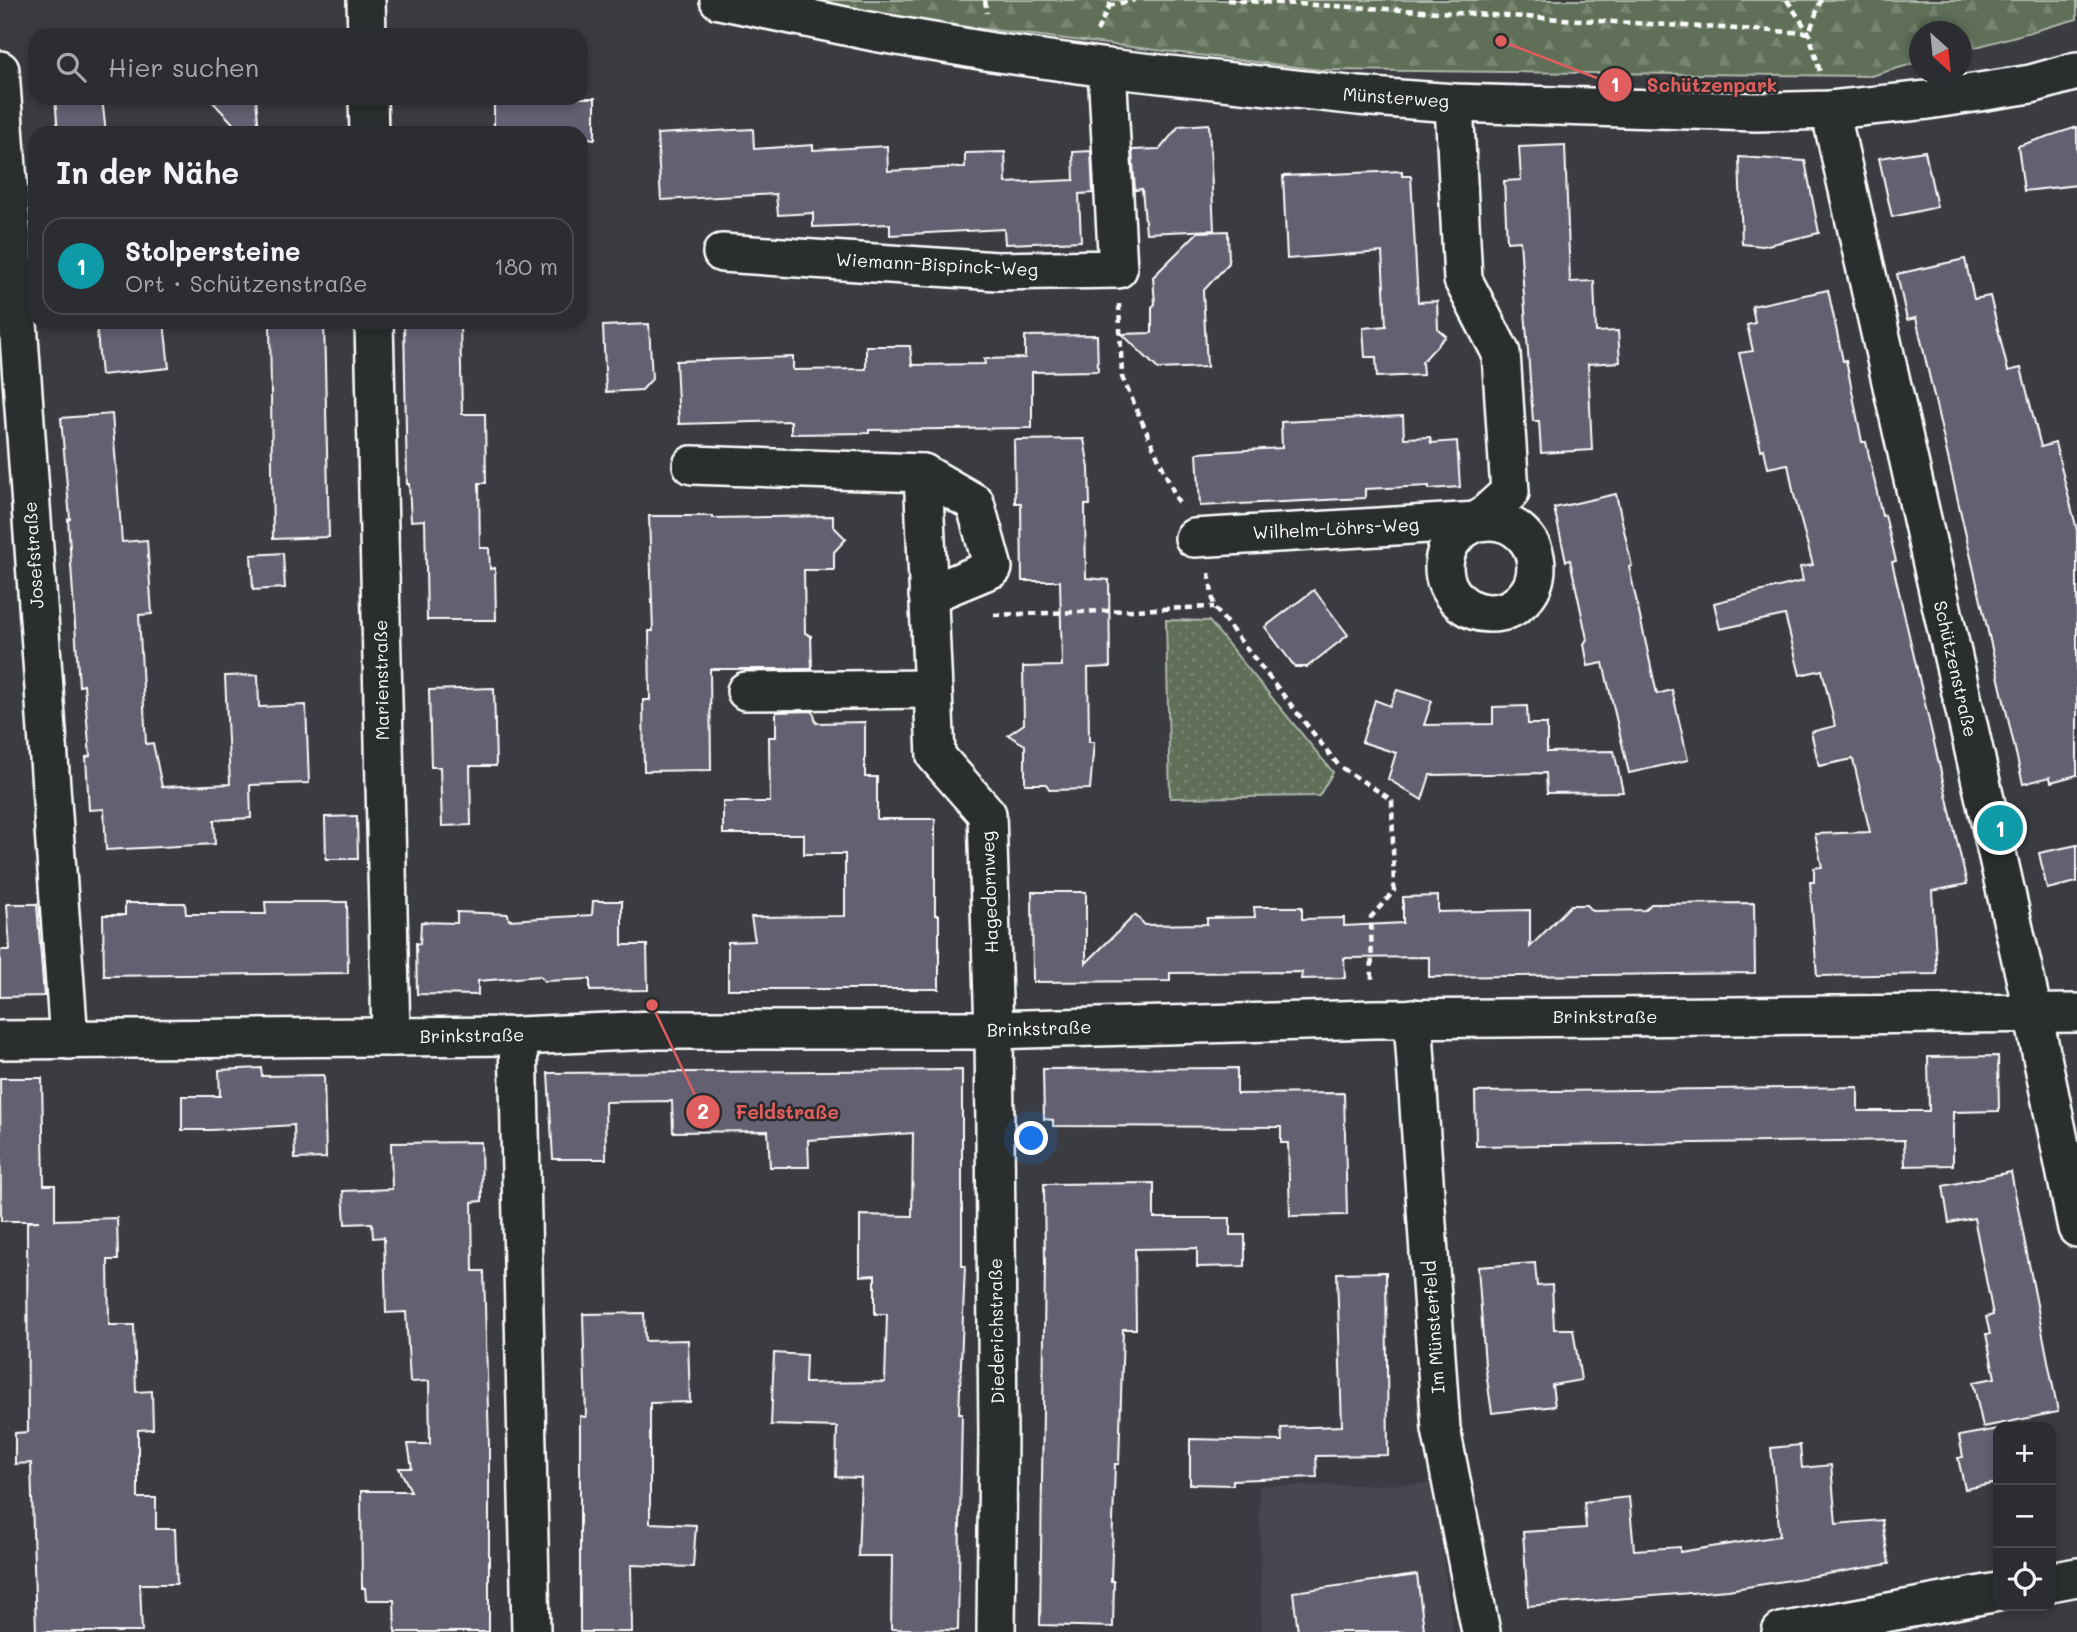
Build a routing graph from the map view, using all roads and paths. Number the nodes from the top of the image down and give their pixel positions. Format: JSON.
{"nodes":[{"id":1,"x":366,"y":0,"type":"edge"},
{"id":2,"x":719,"y":0,"type":"edge"},
{"id":3,"x":1135,"y":0,"type":"edge"},
{"id":4,"x":1227,"y":0,"type":"edge"},
{"id":5,"x":1787,"y":0,"type":"edge"},
{"id":6,"x":1821,"y":0,"type":"edge"},
{"id":7,"x":1107,"y":6,"type":"dead end"},
{"id":8,"x":367,"y":28,"type":"edge"},
{"id":9,"x":1809,"y":33,"type":"junction"},
{"id":10,"x":1107,"y":68,"type":"junction"},
{"id":11,"x":0,"y":70,"type":"edge"},
{"id":12,"x":2077,"y":71,"type":"edge"},
{"id":13,"x":1454,"y":103,"type":"junction"},
{"id":14,"x":368,"y":105,"type":"edge"},
{"id":15,"x":1830,"y":110,"type":"junction"},
{"id":16,"x":369,"y":126,"type":"edge"},
{"id":17,"x":722,"y":253,"type":"dead end"},
{"id":18,"x":1118,"y":269,"type":"junction"},
{"id":19,"x":374,"y":329,"type":"edge"},
{"id":20,"x":692,"y":465,"type":"dead end"},
{"id":21,"x":923,"y":473,"type":"junction"},
{"id":22,"x":1194,"y":538,"type":"junction"},
{"id":23,"x":929,"y":595,"type":"junction"},
{"id":24,"x":1214,"y":607,"type":"junction"},
{"id":25,"x":994,"y":615,"type":"dead end"},
{"id":26,"x":932,"y":689,"type":"junction"},
{"id":27,"x":747,"y":691,"type":"dead end"},
{"id":28,"x":2033,"y":1013,"type":"junction"},
{"id":29,"x":2077,"y":1013,"type":"edge"},
{"id":30,"x":1413,"y":1018,"type":"junction"},
{"id":31,"x":1373,"y":1019,"type":"junction"},
{"id":32,"x":994,"y":1030,"type":"junction"},
{"id":33,"x":518,"y":1035,"type":"junction"},
{"id":34,"x":391,"y":1037,"type":"junction"},
{"id":35,"x":0,"y":1040,"type":"edge"},
{"id":36,"x":69,"y":1040,"type":"junction"},
{"id":37,"x":2077,"y":1228,"type":"edge"},
{"id":38,"x":2077,"y":1577,"type":"edge"},
{"id":39,"x":2056,"y":1581,"type":"edge"},
{"id":40,"x":1993,"y":1593,"type":"edge"},
{"id":41,"x":531,"y":1632,"type":"edge"},
{"id":42,"x":996,"y":1632,"type":"edge"},
{"id":43,"x":1481,"y":1632,"type":"edge"},
{"id":44,"x":1781,"y":1632,"type":"edge"}],
"edges":[{"from":1,"to":8,"type":"street"},
{"from":2,"to":10,"type":"street","name":"Münsterweg"},
{"from":3,"to":7,"type":"path"},
{"from":4,"to":9,"type":"path"},
{"from":5,"to":9,"type":"path"},
{"from":6,"to":9,"type":"path"},
{"from":9,"to":15,"type":"path"},
{"from":10,"to":13,"type":"street","name":"Münsterweg"},
{"from":10,"to":18,"type":"street"},
{"from":11,"to":36,"type":"street","name":"Josefstraße"},
{"from":12,"to":15,"type":"street","name":"Münsterweg"},
{"from":13,"to":15,"type":"street","name":"Münsterweg"},
{"from":13,"to":22,"type":"street","name":"Wilhelm-Löhrs-Weg"},
{"from":14,"to":16,"type":"street"},
{"from":15,"to":28,"type":"street","name":"Schützenstraße"},
{"from":17,"to":18,"type":"street","name":"Wiemann-Bispinck-Weg"},
{"from":18,"to":22,"type":"path"},
{"from":19,"to":34,"type":"street","name":"Marienstraße"},
{"from":20,"to":21,"type":"street"},
{"from":21,"to":23,"type":"street","name":"Hagedornweg"},
{"from":21,"to":23,"type":"street"},
{"from":22,"to":24,"type":"path"},
{"from":23,"to":26,"type":"street","name":"Hagedornweg"},
{"from":24,"to":25,"type":"path"},
{"from":24,"to":31,"type":"path"},
{"from":26,"to":27,"type":"street"},
{"from":26,"to":32,"type":"street","name":"Hagedornweg"},
{"from":28,"to":29,"type":"street","name":"Brinkstraße"},
{"from":28,"to":30,"type":"street","name":"Brinkstraße"},
{"from":28,"to":37,"type":"street","name":"Schützenstraße"},
{"from":30,"to":31,"type":"street","name":"Brinkstraße"},
{"from":30,"to":43,"type":"street","name":"Im Münsterfeld"},
{"from":31,"to":32,"type":"street","name":"Brinkstraße"},
{"from":32,"to":33,"type":"street","name":"Brinkstraße"},
{"from":32,"to":42,"type":"street","name":"Diederichstraße"},
{"from":33,"to":34,"type":"street","name":"Brinkstraße"},
{"from":33,"to":41,"type":"street"},
{"from":34,"to":36,"type":"street","name":"Brinkstraße"},
{"from":35,"to":36,"type":"street","name":"Brinkstraße"},
{"from":38,"to":39,"type":"street"},
{"from":40,"to":44,"type":"street"}]}
